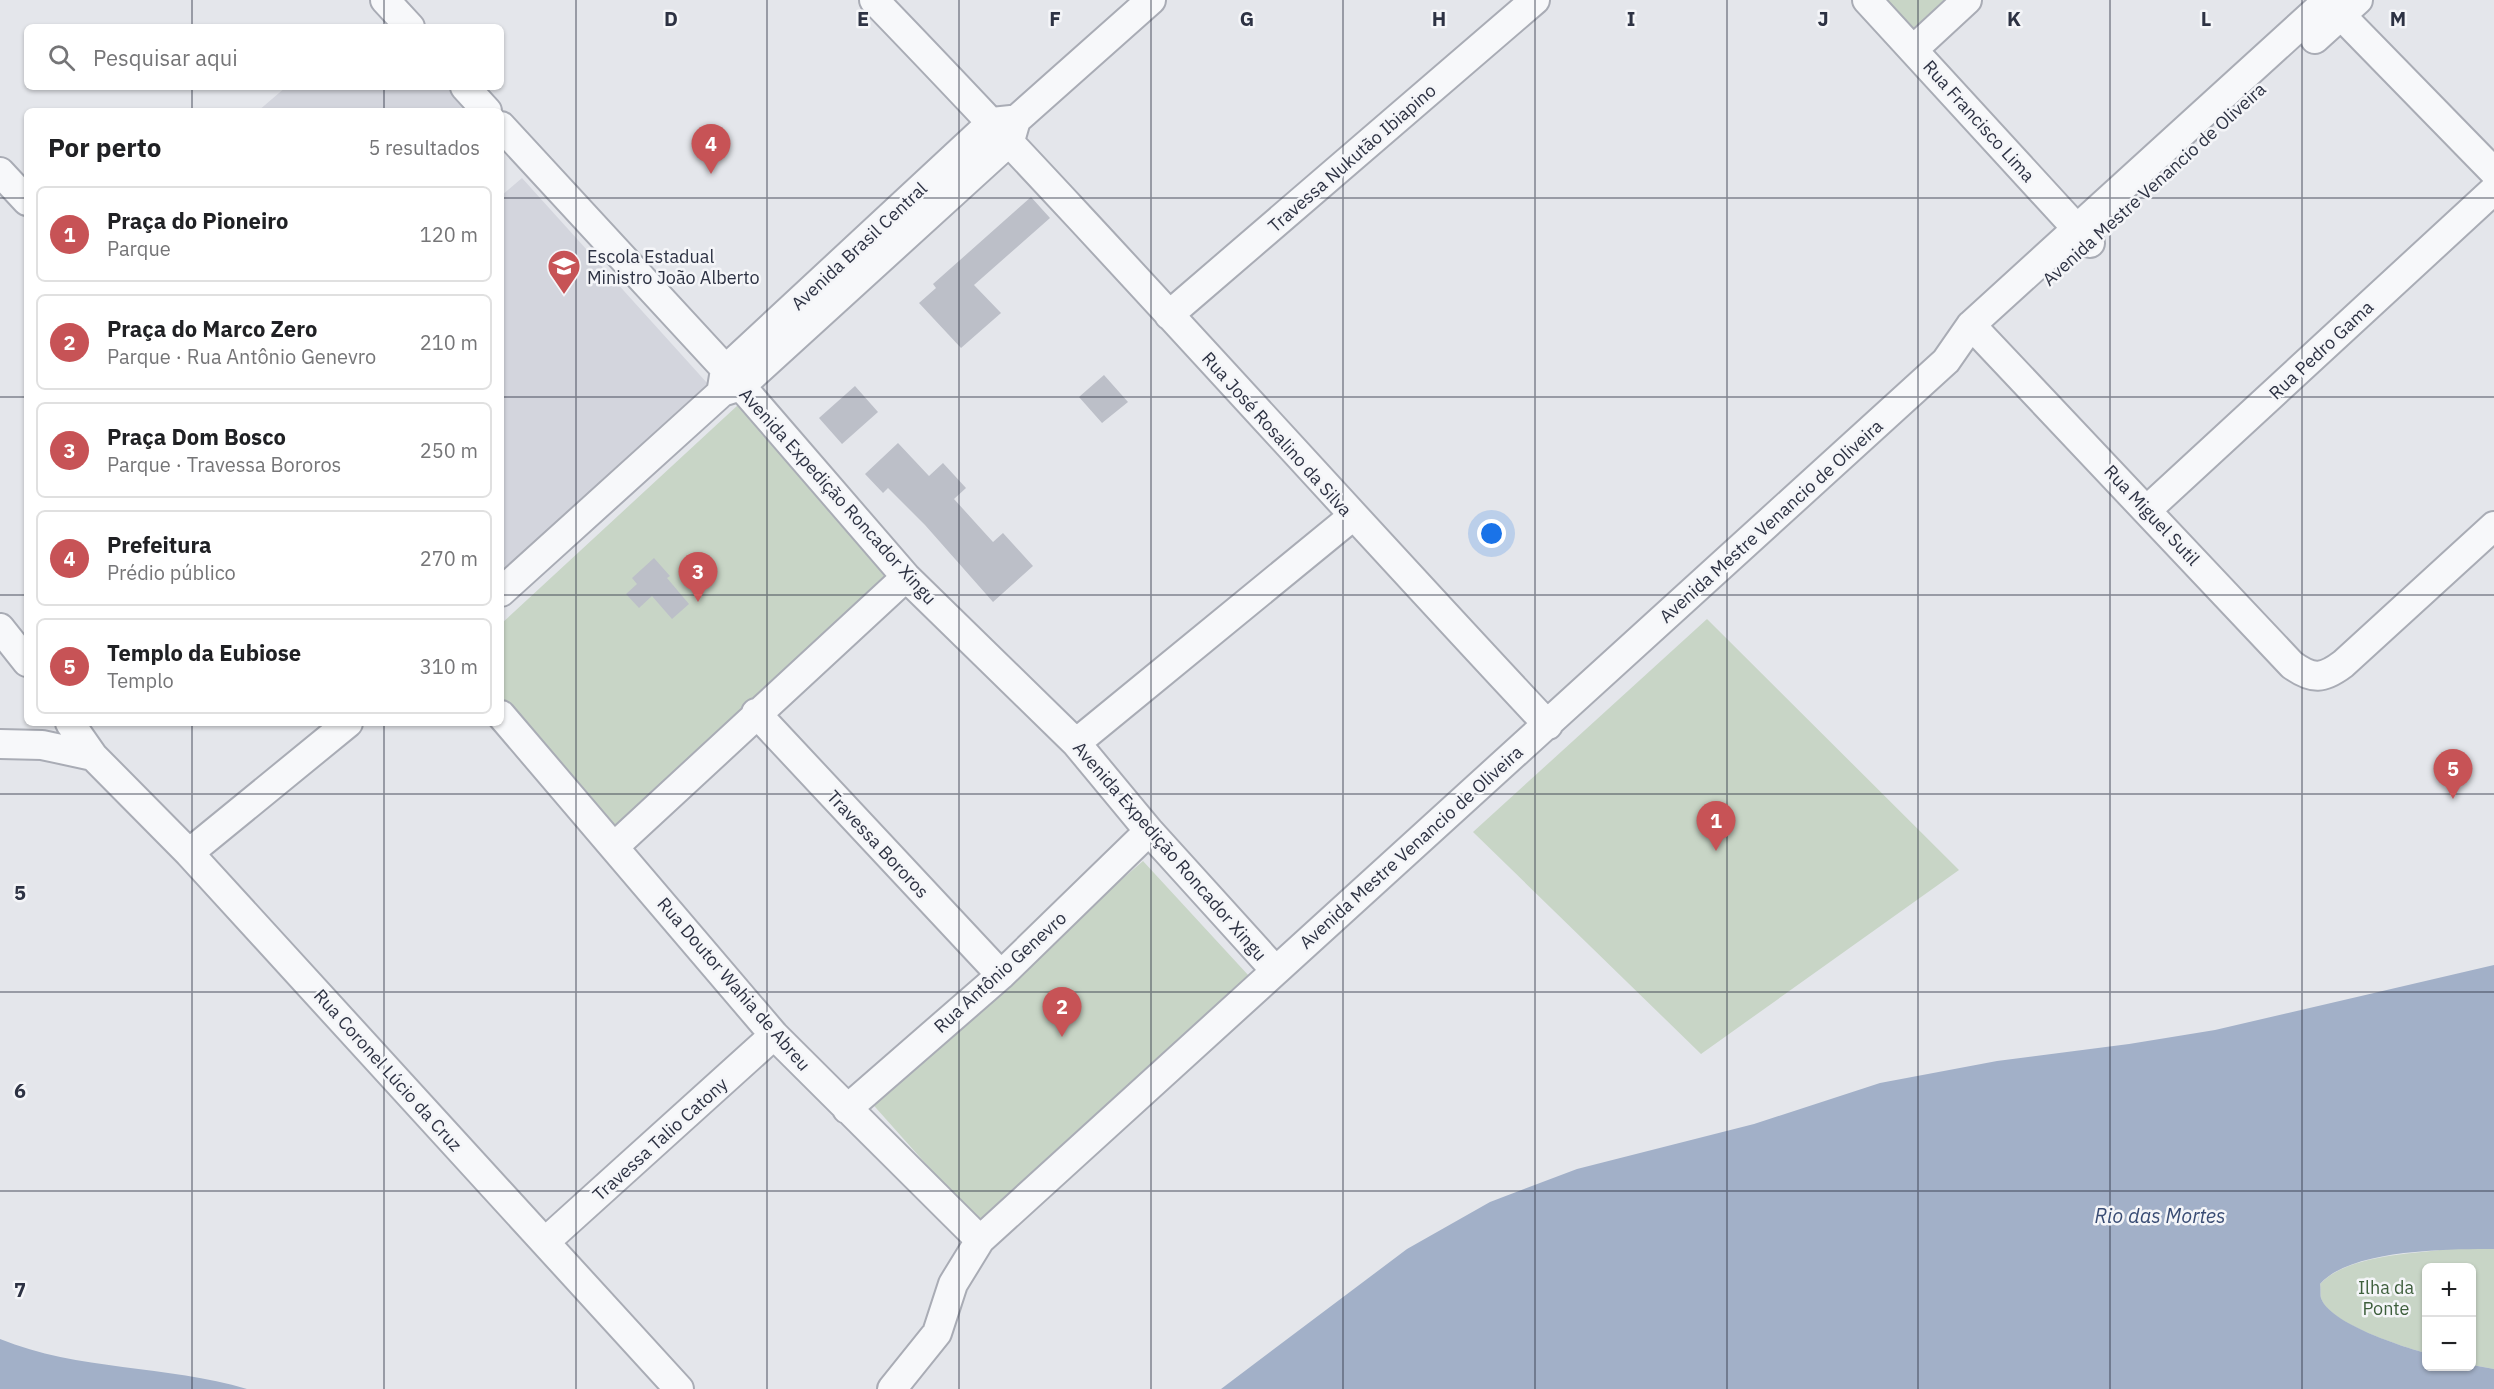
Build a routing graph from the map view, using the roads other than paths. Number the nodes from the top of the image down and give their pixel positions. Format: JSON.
{"nodes":[{"id":1,"x":874,"y":0,"type":"edge"},
{"id":2,"x":1151,"y":0,"type":"edge"},
{"id":3,"x":1535,"y":0,"type":"edge"},
{"id":4,"x":1867,"y":0,"type":"edge"},
{"id":5,"x":1967,"y":0,"type":"edge"},
{"id":6,"x":2338,"y":4,"type":"edge"},
{"id":7,"x":1914,"y":49,"type":"junction"},
{"id":8,"x":468,"y":90,"type":"edge"},
{"id":9,"x":484,"y":108,"type":"edge"},
{"id":10,"x":1006,"y":128,"type":"junction"},
{"id":11,"x":504,"y":129,"type":"edge"},
{"id":12,"x":0,"y":172,"type":"edge"},
{"id":13,"x":2494,"y":172,"type":"edge"},
{"id":14,"x":2494,"y":190,"type":"edge"},
{"id":15,"x":24,"y":198,"type":"edge"},
{"id":16,"x":2084,"y":236,"type":"junction"},
{"id":17,"x":1169,"y":315,"type":"junction"},
{"id":18,"x":1977,"y":332,"type":"junction"},
{"id":19,"x":729,"y":383,"type":"junction"},
{"id":20,"x":2148,"y":509,"type":"junction"},
{"id":21,"x":1353,"y":516,"type":"junction"},
{"id":22,"x":2494,"y":526,"type":"edge"},
{"id":23,"x":906,"y":577,"type":"junction"},
{"id":24,"x":504,"y":589,"type":"edge"},
{"id":25,"x":0,"y":628,"type":"edge"},
{"id":26,"x":24,"y":658,"type":"edge"},
{"id":27,"x":756,"y":713,"type":"junction"},
{"id":28,"x":504,"y":717,"type":"edge"},
{"id":29,"x":1548,"y":724,"type":"junction"},
{"id":30,"x":72,"y":726,"type":"edge"},
{"id":31,"x":344,"y":726,"type":"edge"},
{"id":32,"x":1076,"y":743,"type":"junction"},
{"id":33,"x":0,"y":744,"type":"edge"},
{"id":34,"x":93,"y":756,"type":"junction"},
{"id":35,"x":1149,"y":831,"type":"junction"},
{"id":36,"x":615,"y":846,"type":"junction"},
{"id":37,"x":189,"y":853,"type":"junction"},
{"id":38,"x":1275,"y":970,"type":"junction"},
{"id":39,"x":1001,"y":975,"type":"junction"},
{"id":40,"x":774,"y":1035,"type":"junction"},
{"id":41,"x":847,"y":1109,"type":"junction"},
{"id":42,"x":980,"y":1240,"type":"junction"},
{"id":43,"x":545,"y":1242,"type":"junction"},
{"id":44,"x":679,"y":1389,"type":"edge"},
{"id":45,"x":892,"y":1389,"type":"edge"}],
"edges":[{"from":1,"to":10,"type":"street","name":"Rua José Rosalino da Silva"},
{"from":2,"to":10,"type":"street","name":"Avenida Brasil Central"},
{"from":3,"to":17,"type":"street","name":"Travessa Nukutão Ibiapino"},
{"from":4,"to":7,"type":"street","name":"Rua Francisco Lima"},
{"from":5,"to":7,"type":"street"},
{"from":6,"to":13,"type":"street"},
{"from":6,"to":16,"type":"street","name":"Avenida Mestre Venancio de Oliveira"},
{"from":7,"to":16,"type":"street","name":"Rua Francisco Lima"},
{"from":8,"to":9,"type":"street"},
{"from":10,"to":17,"type":"street","name":"Rua José Rosalino da Silva"},
{"from":10,"to":19,"type":"street","name":"Avenida Brasil Central"},
{"from":11,"to":19,"type":"street","name":"Avenida Expedição Roncador Xingu"},
{"from":12,"to":15,"type":"street"},
{"from":14,"to":20,"type":"street","name":"Rua Pedro Gama"},
{"from":16,"to":18,"type":"street","name":"Avenida Mestre Venancio de Oliveira"},
{"from":17,"to":21,"type":"street","name":"Rua José Rosalino da Silva"},
{"from":18,"to":20,"type":"street","name":"Rua Miguel Sutil"},
{"from":18,"to":29,"type":"street","name":"Avenida Mestre Venancio de Oliveira"},
{"from":19,"to":23,"type":"street","name":"Avenida Expedição Roncador Xingu"},
{"from":19,"to":24,"type":"street","name":"Avenida Brasil Central"},
{"from":20,"to":22,"type":"street","name":"Rua Miguel Sutil"},
{"from":21,"to":29,"type":"street","name":"Rua José Rosalino da Silva"},
{"from":21,"to":32,"type":"street"},
{"from":23,"to":27,"type":"street"},
{"from":23,"to":32,"type":"street","name":"Avenida Expedição Roncador Xingu"},
{"from":25,"to":26,"type":"street"},
{"from":27,"to":36,"type":"street"},
{"from":27,"to":39,"type":"street","name":"Travessa Bororos"},
{"from":28,"to":36,"type":"street","name":"Rua Doutor Wahia de Abreu"},
{"from":29,"to":38,"type":"street","name":"Avenida Mestre Venancio de Oliveira"},
{"from":30,"to":34,"type":"street","name":"Rua Coronel Lúcio da Cruz"},
{"from":31,"to":37,"type":"street"},
{"from":32,"to":35,"type":"street","name":"Avenida Expedição Roncador Xingu"},
{"from":33,"to":34,"type":"street"},
{"from":34,"to":37,"type":"street","name":"Rua Coronel Lúcio da Cruz"},
{"from":35,"to":38,"type":"street","name":"Avenida Expedição Roncador Xingu"},
{"from":35,"to":39,"type":"street","name":"Rua Antônio Genevro"},
{"from":36,"to":40,"type":"street","name":"Rua Doutor Wahia de Abreu"},
{"from":37,"to":43,"type":"street","name":"Rua Coronel Lúcio da Cruz"},
{"from":38,"to":42,"type":"street","name":"Avenida Mestre Venancio de Oliveira"},
{"from":39,"to":41,"type":"street","name":"Rua Antônio Genevro"},
{"from":40,"to":41,"type":"street","name":"Rua Doutor Wahia de Abreu"},
{"from":40,"to":43,"type":"street","name":"Travessa Talio Catony"},
{"from":41,"to":42,"type":"street","name":"Rua Doutor Wahia de Abreu"},
{"from":42,"to":45,"type":"street","name":"Avenida Mestre Venancio de Oliveira"},
{"from":43,"to":44,"type":"street","name":"Rua Coronel Lúcio da Cruz"}]}
